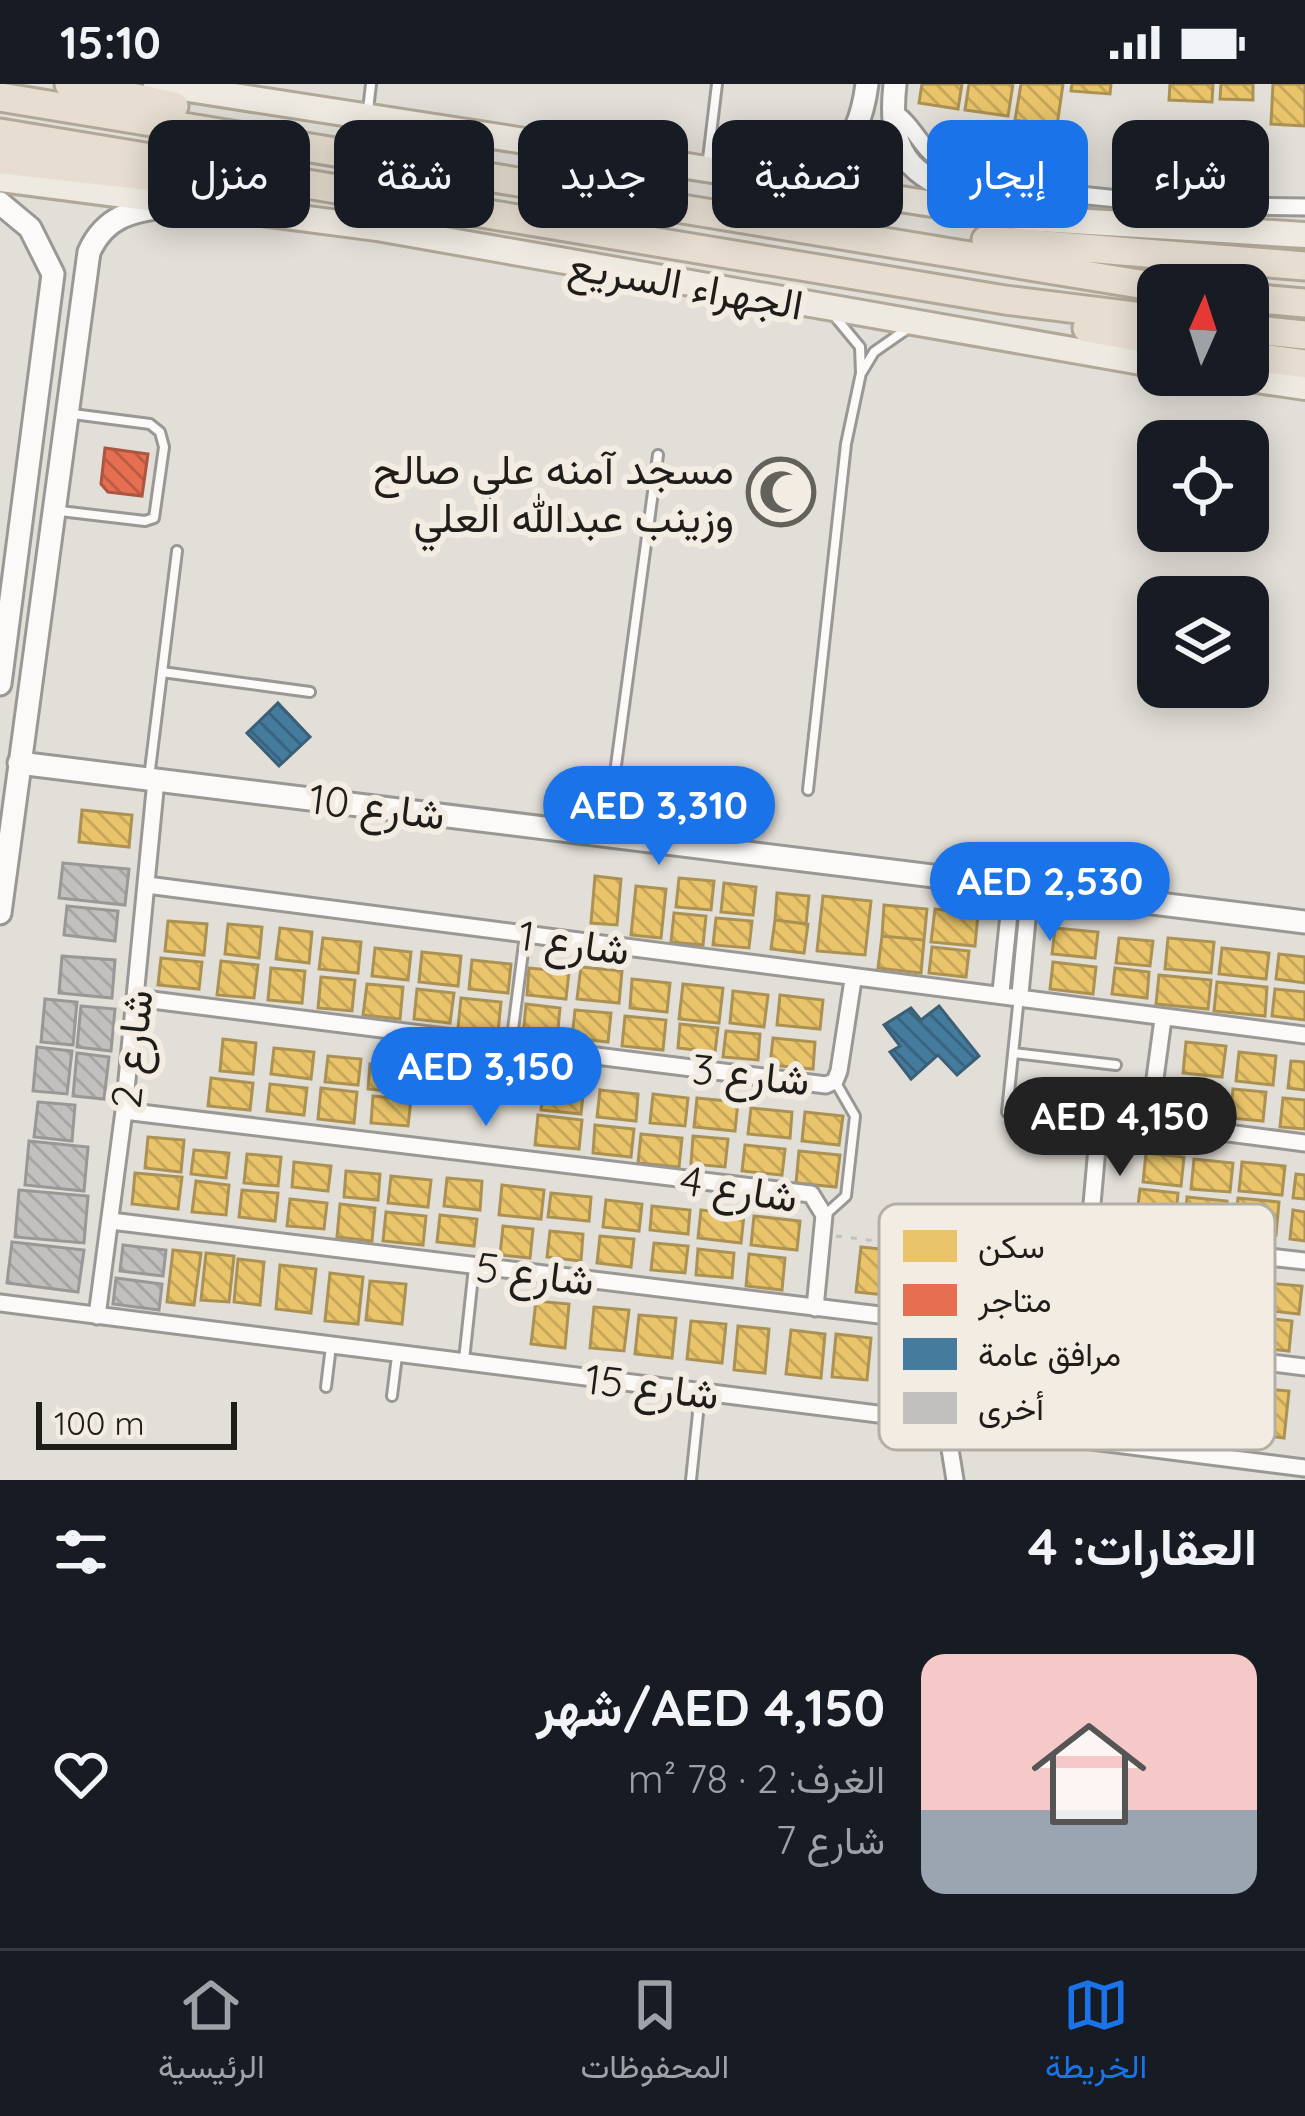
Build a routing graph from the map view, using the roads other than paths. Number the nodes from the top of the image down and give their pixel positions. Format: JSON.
{"nodes":[{"id":1,"x":69,"y":84,"type":"edge"},
{"id":2,"x":156,"y":84,"type":"edge"},
{"id":3,"x":371,"y":84,"type":"edge"},
{"id":4,"x":717,"y":84,"type":"edge"},
{"id":5,"x":895,"y":84,"type":"edge"},
{"id":6,"x":865,"y":94,"type":"edge"},
{"id":7,"x":0,"y":97,"type":"edge"},
{"id":8,"x":296,"y":100,"type":"edge"},
{"id":9,"x":368,"y":110,"type":"junction"},
{"id":10,"x":892,"y":111,"type":"junction"},
{"id":11,"x":0,"y":133,"type":"edge"},
{"id":12,"x":322,"y":148,"type":"junction"},
{"id":13,"x":148,"y":158,"type":"edge"},
{"id":14,"x":708,"y":159,"type":"junction"},
{"id":15,"x":0,"y":160,"type":"edge"},
{"id":16,"x":927,"y":176,"type":"edge"},
{"id":17,"x":148,"y":177,"type":"edge"},
{"id":18,"x":0,"y":178,"type":"edge"},
{"id":19,"x":518,"y":179,"type":"edge"},
{"id":20,"x":310,"y":185,"type":"edge"},
{"id":21,"x":148,"y":196,"type":"edge"},
{"id":22,"x":927,"y":202,"type":"edge"},
{"id":23,"x":0,"y":203,"type":"edge"},
{"id":24,"x":688,"y":203,"type":"edge"},
{"id":25,"x":688,"y":207,"type":"edge"},
{"id":26,"x":1305,"y":207,"type":"edge"},
{"id":27,"x":148,"y":211,"type":"edge"},
{"id":28,"x":310,"y":219,"type":"edge"},
{"id":29,"x":1088,"y":222,"type":"edge"},
{"id":30,"x":1305,"y":235,"type":"edge"},
{"id":31,"x":1305,"y":266,"type":"edge"},
{"id":32,"x":53,"y":274,"type":"junction"},
{"id":33,"x":83,"y":278,"type":"junction"},
{"id":34,"x":1137,"y":283,"type":"edge"},
{"id":35,"x":968,"y":294,"type":"junction"},
{"id":36,"x":1269,"y":300,"type":"edge"},
{"id":37,"x":1305,"y":303,"type":"edge"},
{"id":38,"x":828,"y":310,"type":"junction"},
{"id":39,"x":1137,"y":317,"type":"edge"},
{"id":40,"x":913,"y":326,"type":"junction"},
{"id":41,"x":1269,"y":331,"type":"edge"},
{"id":42,"x":1305,"y":335,"type":"edge"},
{"id":43,"x":1137,"y":337,"type":"edge"},
{"id":44,"x":1269,"y":359,"type":"edge"},
{"id":45,"x":1137,"y":362,"type":"edge"},
{"id":46,"x":1305,"y":364,"type":"edge"},
{"id":47,"x":861,"y":373,"type":"junction"},
{"id":48,"x":1269,"y":382,"type":"edge"},
{"id":49,"x":1305,"y":387,"type":"edge"},
{"id":50,"x":65,"y":413,"type":"junction"},
{"id":51,"x":34,"y":438,"type":"junction"},
{"id":52,"x":61,"y":442,"type":"junction"},
{"id":53,"x":658,"y":455,"type":"dead end"},
{"id":54,"x":52,"y":510,"type":"junction"},
{"id":55,"x":9,"y":537,"type":"edge"},
{"id":56,"x":177,"y":551,"type":"dead end"},
{"id":57,"x":162,"y":672,"type":"junction"},
{"id":58,"x":0,"y":684,"type":"edge"},
{"id":59,"x":310,"y":692,"type":"dead end"},
{"id":60,"x":19,"y":764,"type":"junction"},
{"id":61,"x":152,"y":780,"type":"junction"},
{"id":62,"x":808,"y":790,"type":"dead end"},
{"id":63,"x":607,"y":833,"type":"junction"},
{"id":64,"x":147,"y":885,"type":"junction"},
{"id":65,"x":1022,"y":886,"type":"junction"},
{"id":66,"x":0,"y":913,"type":"edge"},
{"id":67,"x":1305,"y":922,"type":"edge"},
{"id":68,"x":525,"y":936,"type":"junction"},
{"id":69,"x":853,"y":980,"type":"junction"},
{"id":70,"x":1001,"y":992,"type":"junction"},
{"id":71,"x":1020,"y":994,"type":"junction"},
{"id":72,"x":136,"y":998,"type":"junction"},
{"id":73,"x":1162,"y":1019,"type":"junction"},
{"id":74,"x":1305,"y":1036,"type":"edge"},
{"id":75,"x":511,"y":1046,"type":"junction"},
{"id":76,"x":1014,"y":1053,"type":"junction"},
{"id":77,"x":1116,"y":1065,"type":"dead end"},
{"id":78,"x":835,"y":1082,"type":"junction"},
{"id":79,"x":124,"y":1111,"type":"junction"},
{"id":80,"x":1007,"y":1112,"type":"road end"},
{"id":81,"x":1149,"y":1123,"type":"junction"},
{"id":82,"x":1305,"y":1143,"type":"edge"},
{"id":83,"x":1092,"y":1204,"type":"edge"},
{"id":84,"x":824,"y":1215,"type":"junction"},
{"id":85,"x":111,"y":1221,"type":"junction"},
{"id":86,"x":1275,"y":1259,"type":"edge"},
{"id":87,"x":1305,"y":1262,"type":"edge"},
{"id":88,"x":474,"y":1266,"type":"junction"},
{"id":89,"x":0,"y":1303,"type":"edge"},
{"id":90,"x":815,"y":1308,"type":"junction"},
{"id":91,"x":97,"y":1316,"type":"junction"},
{"id":92,"x":879,"y":1316,"type":"edge"},
{"id":93,"x":331,"y":1346,"type":"junction"},
{"id":94,"x":397,"y":1354,"type":"junction"},
{"id":95,"x":464,"y":1363,"type":"junction"},
{"id":96,"x":1275,"y":1364,"type":"edge"},
{"id":97,"x":1305,"y":1367,"type":"edge"},
{"id":98,"x":326,"y":1387,"type":"dead end"},
{"id":99,"x":700,"y":1392,"type":"junction"},
{"id":100,"x":392,"y":1396,"type":"dead end"},
{"id":101,"x":879,"y":1415,"type":"edge"},
{"id":102,"x":953,"y":1450,"type":"edge"},
{"id":103,"x":957,"y":1450,"type":"edge"},
{"id":104,"x":1124,"y":1450,"type":"edge"},
{"id":105,"x":955,"y":1456,"type":"junction"},
{"id":106,"x":1305,"y":1468,"type":"edge"},
{"id":107,"x":1267,"y":1472,"type":"edge"},
{"id":108,"x":691,"y":1480,"type":"edge"},
{"id":109,"x":955,"y":1480,"type":"edge"}],
"edges":[{"from":1,"to":12,"type":"highway"},
{"from":2,"to":8,"type":"main road"},
{"from":3,"to":9,"type":"lane"},
{"from":4,"to":14,"type":"lane"},
{"from":5,"to":10,"type":"street"},
{"from":6,"to":10,"type":"street"},
{"from":6,"to":14,"type":"street"},
{"from":7,"to":12,"type":"highway","name":"الجهراء السريع"},
{"from":8,"to":9,"type":"street"},
{"from":8,"to":22,"type":"main road"},
{"from":9,"to":14,"type":"street"},
{"from":10,"to":16,"type":"street"},
{"from":10,"to":26,"type":"street"},
{"from":11,"to":13,"type":"highway","name":"الجهراء السريع"},
{"from":12,"to":19,"type":"highway","name":"الجهراء السريع"},
{"from":15,"to":17,"type":"highway"},
{"from":18,"to":21,"type":"main road","name":"الجهراء السريع"},
{"from":20,"to":35,"type":"highway","name":"الجهراء السريع"},
{"from":23,"to":32,"type":"street"},
{"from":24,"to":31,"type":"highway"},
{"from":25,"to":34,"type":"highway","name":"الجهراء السريع"},
{"from":27,"to":33,"type":"street"},
{"from":28,"to":38,"type":"main road","name":"الجهراء السريع"},
{"from":29,"to":30,"type":"main road"},
{"from":32,"to":33,"type":"street"},
{"from":32,"to":51,"type":"street"},
{"from":33,"to":50,"type":"street"},
{"from":35,"to":39,"type":"highway","name":"الجهراء السريع"},
{"from":35,"to":43,"type":"highway"},
{"from":36,"to":37,"type":"highway"},
{"from":38,"to":40,"type":"main road","name":"الجهراء السريع"},
{"from":38,"to":47,"type":"lane"},
{"from":40,"to":45,"type":"main road","name":"الجهراء السريع"},
{"from":40,"to":47,"type":"lane"},
{"from":41,"to":42,"type":"highway"},
{"from":44,"to":46,"type":"highway"},
{"from":47,"to":62,"type":"lane"},
{"from":48,"to":49,"type":"main road"},
{"from":50,"to":52,"type":"street"},
{"from":50,"to":54,"type":"lane"},
{"from":51,"to":52,"type":"street"},
{"from":51,"to":55,"type":"street"},
{"from":52,"to":54,"type":"street"},
{"from":53,"to":63,"type":"lane"},
{"from":54,"to":60,"type":"street"},
{"from":55,"to":58,"type":"street"},
{"from":56,"to":57,"type":"lane"},
{"from":57,"to":59,"type":"lane"},
{"from":57,"to":61,"type":"lane"},
{"from":60,"to":61,"type":"street","name":"شارع 10"},
{"from":60,"to":66,"type":"street"},
{"from":61,"to":63,"type":"street","name":"شارع 10"},
{"from":61,"to":64,"type":"street","name":"شارع 2"},
{"from":63,"to":65,"type":"street","name":"شارع 10"},
{"from":64,"to":68,"type":"street","name":"شارع 1"},
{"from":64,"to":72,"type":"street","name":"شارع 2"},
{"from":65,"to":67,"type":"street","name":"شارع 10"},
{"from":65,"to":70,"type":"street"},
{"from":65,"to":71,"type":"street"},
{"from":68,"to":69,"type":"street","name":"شارع 1"},
{"from":68,"to":75,"type":"lane"},
{"from":69,"to":70,"type":"street","name":"شارع 1"},
{"from":69,"to":78,"type":"street","name":"شارع 3"},
{"from":70,"to":71,"type":"street","name":"شارع 1"},
{"from":71,"to":73,"type":"street","name":"شارع 1"},
{"from":71,"to":76,"type":"lane"},
{"from":72,"to":75,"type":"street","name":"شارع 3"},
{"from":72,"to":79,"type":"street","name":"شارع 2"},
{"from":73,"to":74,"type":"street","name":"شارع 1"},
{"from":73,"to":81,"type":"street"},
{"from":75,"to":78,"type":"street","name":"شارع 3"},
{"from":76,"to":77,"type":"lane"},
{"from":76,"to":80,"type":"lane"},
{"from":78,"to":84,"type":"lane"},
{"from":79,"to":84,"type":"street","name":"شارع 4"},
{"from":79,"to":85,"type":"street","name":"شارع 2"},
{"from":81,"to":82,"type":"street"},
{"from":81,"to":83,"type":"street"},
{"from":84,"to":90,"type":"street","name":"شارع 4"},
{"from":85,"to":88,"type":"street","name":"شارع 5"},
{"from":85,"to":91,"type":"street","name":"شارع 2"},
{"from":86,"to":87,"type":"street"},
{"from":88,"to":90,"type":"street","name":"شارع 5"},
{"from":88,"to":95,"type":"lane"},
{"from":89,"to":91,"type":"street","name":"شارع 15"},
{"from":90,"to":92,"type":"street","name":"شارع 5"},
{"from":91,"to":93,"type":"street","name":"شارع 15"},
{"from":93,"to":94,"type":"street","name":"شارع 15"},
{"from":93,"to":98,"type":"lane"},
{"from":94,"to":95,"type":"street","name":"شارع 15"},
{"from":94,"to":100,"type":"lane"},
{"from":95,"to":99,"type":"street","name":"شارع 15"},
{"from":96,"to":97,"type":"street","name":"شارع 5"},
{"from":99,"to":101,"type":"street","name":"شارع 15"},
{"from":99,"to":108,"type":"lane"},
{"from":102,"to":105,"type":"street"},
{"from":103,"to":105,"type":"street"},
{"from":104,"to":107,"type":"street","name":"شارع 15"},
{"from":105,"to":109,"type":"street"},
{"from":106,"to":107,"type":"street","name":"شارع 15"}]}
